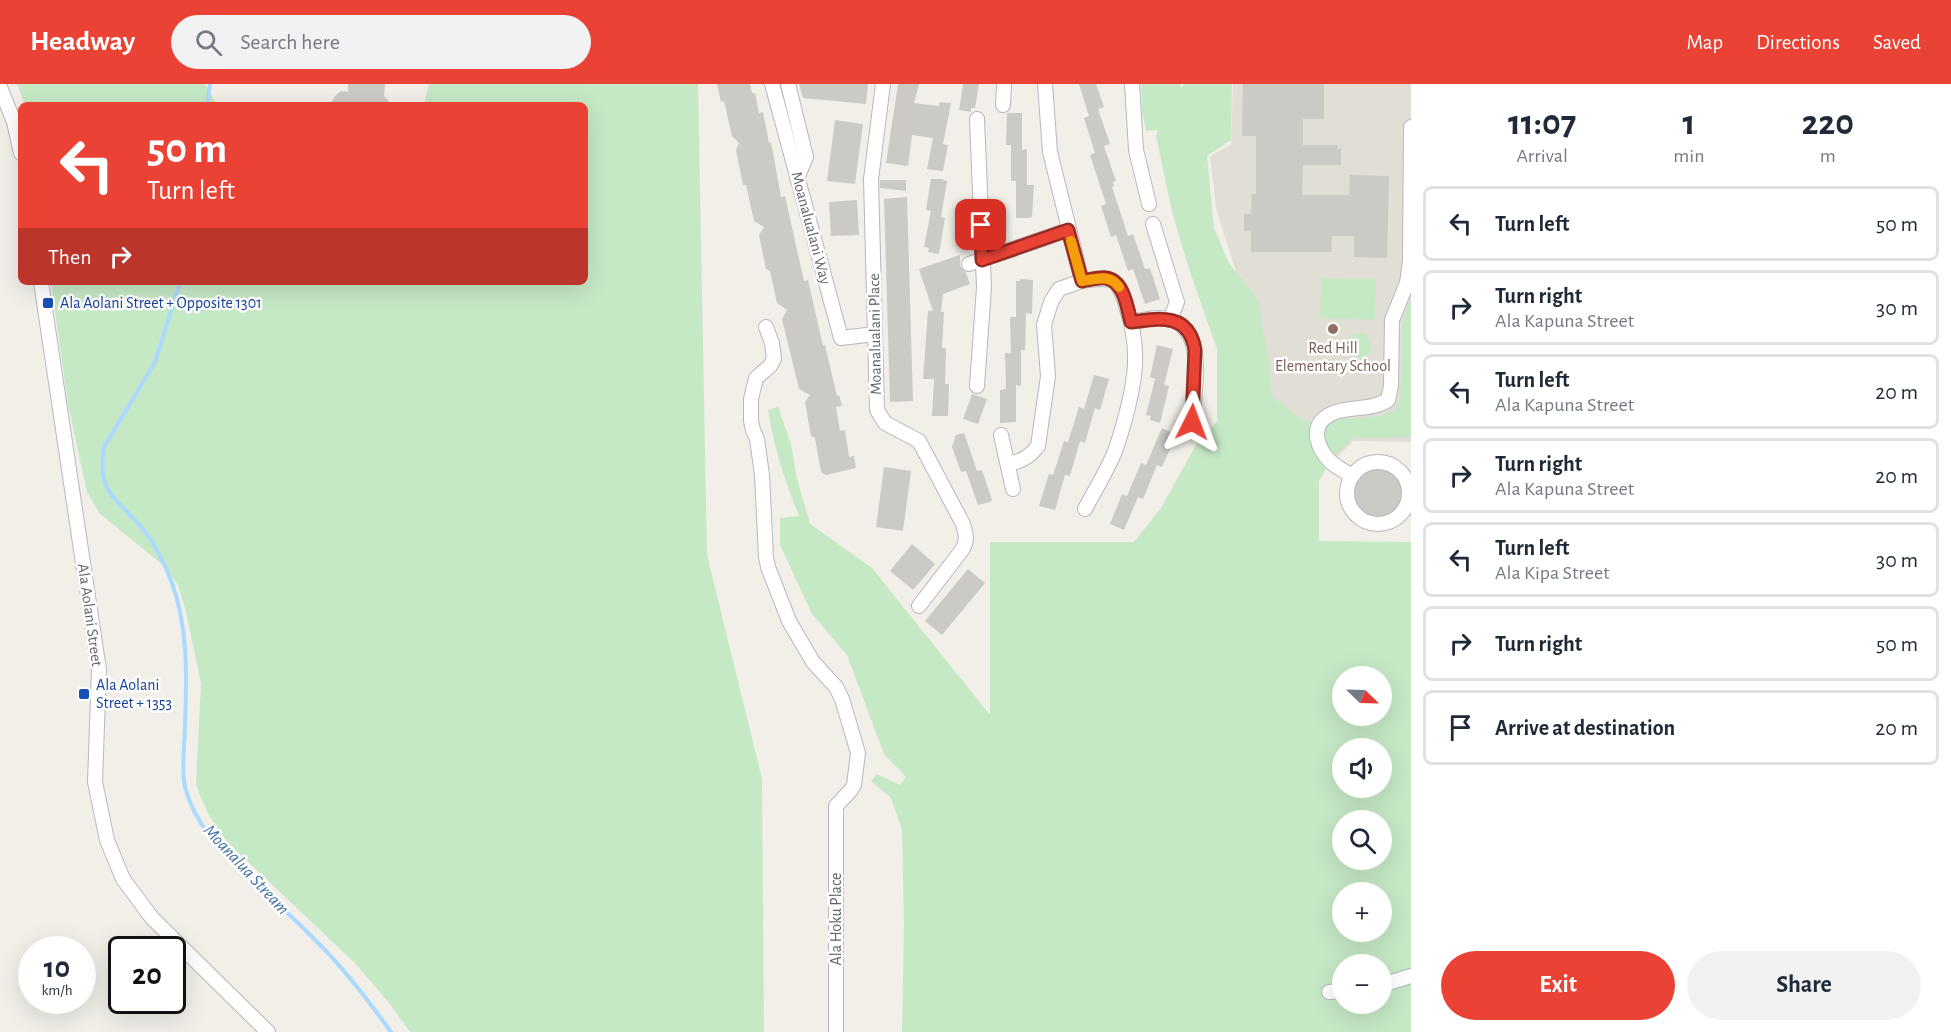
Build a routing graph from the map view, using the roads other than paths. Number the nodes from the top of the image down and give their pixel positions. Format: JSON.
{"nodes":[{"id":1,"x":772,"y":84,"type":"edge"},
{"id":2,"x":788,"y":84,"type":"edge"},
{"id":3,"x":883,"y":84,"type":"edge"},
{"id":4,"x":1005,"y":84,"type":"edge"},
{"id":5,"x":1045,"y":84,"type":"edge"},
{"id":6,"x":1132,"y":84,"type":"edge"},
{"id":7,"x":0,"y":87,"type":"edge"},
{"id":8,"x":1003,"y":105,"type":"dead end"},
{"id":9,"x":977,"y":119,"type":"dead end"},
{"id":10,"x":1411,"y":127,"type":"edge"},
{"id":11,"x":18,"y":140,"type":"edge"},
{"id":12,"x":797,"y":178,"type":"junction"},
{"id":13,"x":1149,"y":204,"type":"dead end"},
{"id":14,"x":1153,"y":224,"type":"dead end"},
{"id":15,"x":1068,"y":230,"type":"junction"},
{"id":16,"x":976,"y":262,"type":"junction"},
{"id":17,"x":1082,"y":281,"type":"junction"},
{"id":18,"x":41,"y":285,"type":"edge"},
{"id":19,"x":1170,"y":320,"type":"junction"},
{"id":20,"x":1131,"y":322,"type":"junction"},
{"id":21,"x":766,"y":327,"type":"dead end"},
{"id":22,"x":875,"y":334,"type":"junction"},
{"id":23,"x":977,"y":386,"type":"dead end"},
{"id":24,"x":1192,"y":422,"type":"dead end"},
{"id":25,"x":1001,"y":435,"type":"dead end"},
{"id":26,"x":1008,"y":464,"type":"junction"},
{"id":27,"x":1352,"y":476,"type":"junction"},
{"id":28,"x":1013,"y":489,"type":"dead end"},
{"id":29,"x":1084,"y":509,"type":"dead end"},
{"id":30,"x":919,"y":606,"type":"dead end"},
{"id":31,"x":1411,"y":976,"type":"edge"},
{"id":32,"x":1392,"y":982,"type":"edge"},
{"id":33,"x":268,"y":1032,"type":"edge"},
{"id":34,"x":836,"y":1032,"type":"edge"}],
"edges":[{"from":1,"to":12,"type":"street","name":"Moanalualani Way"},
{"from":2,"to":12,"type":"street"},
{"from":3,"to":22,"type":"street","name":"Moanalualani Place"},
{"from":4,"to":8,"type":"street"},
{"from":5,"to":15,"type":"street"},
{"from":6,"to":13,"type":"street"},
{"from":7,"to":11,"type":"street"},
{"from":9,"to":16,"type":"street"},
{"from":10,"to":27,"type":"street"},
{"from":12,"to":22,"type":"street","name":"Moanalualani Way"},
{"from":14,"to":19,"type":"street"},
{"from":15,"to":16,"type":"street"},
{"from":15,"to":17,"type":"street"},
{"from":16,"to":23,"type":"street"},
{"from":17,"to":20,"type":"street"},
{"from":17,"to":26,"type":"street"},
{"from":18,"to":33,"type":"street","name":"Ala Aolani Street"},
{"from":19,"to":20,"type":"street"},
{"from":19,"to":24,"type":"street"},
{"from":20,"to":29,"type":"street"},
{"from":21,"to":34,"type":"street","name":"Ala Hoku Place"},
{"from":22,"to":30,"type":"street","name":"Moanalualani Place"},
{"from":25,"to":26,"type":"street"},
{"from":26,"to":28,"type":"street"},
{"from":27,"to":27,"type":"street"},
{"from":31,"to":32,"type":"street"}]}
